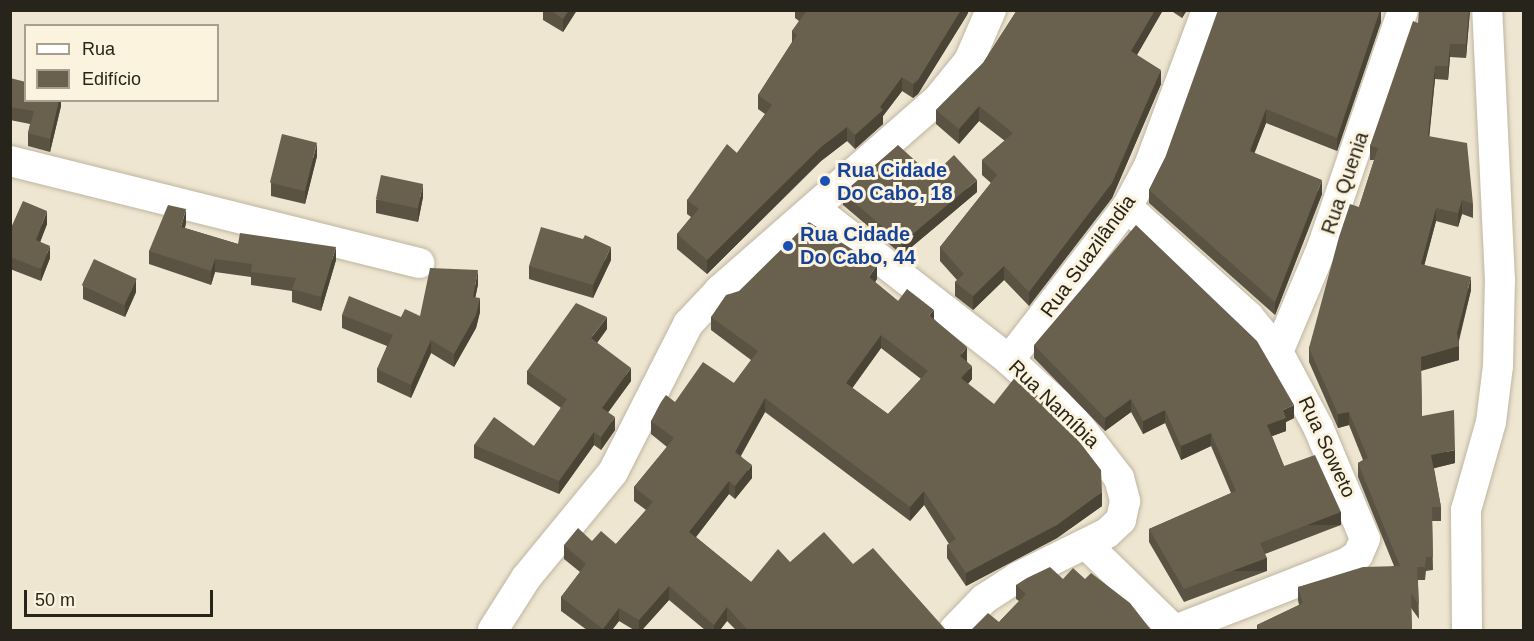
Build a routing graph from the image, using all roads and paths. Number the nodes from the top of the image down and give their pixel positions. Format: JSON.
{"nodes":[{"id":1,"x":992,"y":10,"type":"edge"},
{"id":2,"x":1207,"y":10,"type":"edge"},
{"id":3,"x":1403,"y":10,"type":"edge"},
{"id":4,"x":1487,"y":10,"type":"edge"},
{"id":5,"x":10,"y":162,"type":"edge"},
{"id":6,"x":1127,"y":207,"type":"junction"},
{"id":7,"x":814,"y":208,"type":"junction"},
{"id":8,"x":420,"y":263,"type":"dead end"},
{"id":9,"x":1278,"y":352,"type":"junction"},
{"id":10,"x":1009,"y":360,"type":"junction"},
{"id":11,"x":1088,"y":546,"type":"junction"},
{"id":12,"x":493,"y":630,"type":"edge"},
{"id":13,"x":954,"y":630,"type":"edge"},
{"id":14,"x":1174,"y":630,"type":"edge"},
{"id":15,"x":1467,"y":630,"type":"edge"}],
"edges":[{"from":1,"to":7,"type":"street"},
{"from":2,"to":6,"type":"street","name":"Rua Suazilândia"},
{"from":3,"to":9,"type":"street","name":"Rua Quenia"},
{"from":4,"to":15,"type":"street"},
{"from":5,"to":8,"type":"street"},
{"from":6,"to":9,"type":"street","name":"Rua Soweto"},
{"from":6,"to":10,"type":"street","name":"Rua Suazilândia"},
{"from":7,"to":10,"type":"street","name":"Rua Namíbia"},
{"from":7,"to":12,"type":"street"},
{"from":9,"to":14,"type":"street","name":"Rua Soweto"},
{"from":10,"to":11,"type":"street","name":"Rua Namíbia"},
{"from":11,"to":13,"type":"street","name":"Rua Namíbia"},
{"from":11,"to":14,"type":"street"}]}
